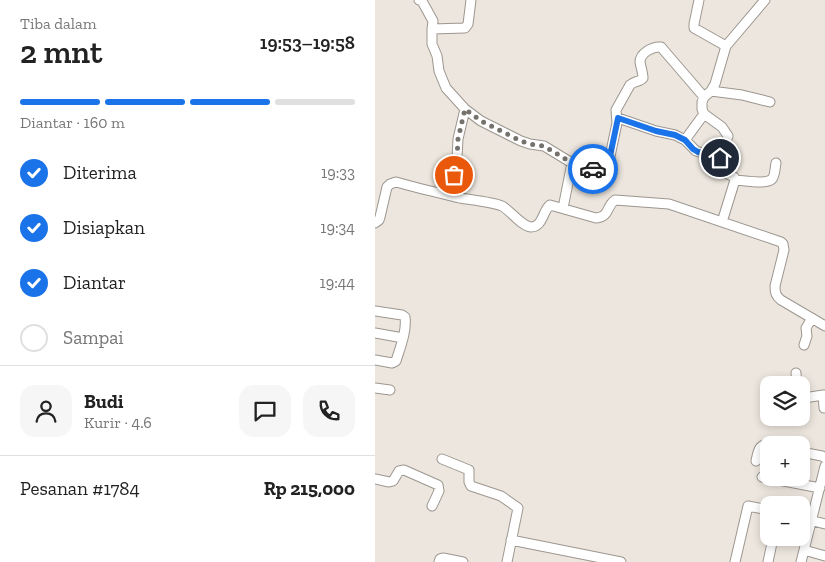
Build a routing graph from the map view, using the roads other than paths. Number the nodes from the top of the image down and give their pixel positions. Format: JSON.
{"nodes":[{"id":1,"x":419,"y":0,"type":"edge"},
{"id":2,"x":471,"y":0,"type":"edge"},
{"id":3,"x":699,"y":0,"type":"edge"},
{"id":4,"x":765,"y":0,"type":"edge"},
{"id":5,"x":432,"y":29,"type":"junction"},
{"id":6,"x":726,"y":46,"type":"junction"},
{"id":7,"x":707,"y":94,"type":"junction"},
{"id":8,"x":770,"y":102,"type":"dead end"},
{"id":9,"x":465,"y":109,"type":"junction"},
{"id":10,"x":704,"y":114,"type":"junction"},
{"id":11,"x":618,"y":118,"type":"junction"},
{"id":12,"x":685,"y":140,"type":"junction"},
{"id":13,"x":720,"y":158,"type":"junction"},
{"id":14,"x":572,"y":163,"type":"junction"},
{"id":15,"x":776,"y":164,"type":"dead end"},
{"id":16,"x":735,"y":180,"type":"junction"},
{"id":17,"x":450,"y":196,"type":"junction"},
{"id":18,"x":563,"y":208,"type":"junction"},
{"id":19,"x":723,"y":222,"type":"junction"},
{"id":20,"x":375,"y":223,"type":"edge"},
{"id":21,"x":375,"y":311,"type":"edge"},
{"id":22,"x":812,"y":318,"type":"junction"},
{"id":23,"x":825,"y":326,"type":"edge"},
{"id":24,"x":375,"y":333,"type":"edge"},
{"id":25,"x":403,"y":338,"type":"junction"},
{"id":26,"x":804,"y":345,"type":"dead end"},
{"id":27,"x":375,"y":360,"type":"edge"},
{"id":28,"x":796,"y":373,"type":"dead end"},
{"id":29,"x":796,"y":376,"type":"edge"},
{"id":30,"x":375,"y":388,"type":"edge"},
{"id":31,"x":390,"y":390,"type":"dead end"},
{"id":32,"x":824,"y":395,"type":"edge"},
{"id":33,"x":810,"y":397,"type":"edge"},
{"id":34,"x":824,"y":408,"type":"edge"},
{"id":35,"x":760,"y":449,"type":"edge"},
{"id":36,"x":810,"y":454,"type":"edge"},
{"id":37,"x":825,"y":458,"type":"edge"},
{"id":38,"x":442,"y":459,"type":"dead end"},
{"id":39,"x":756,"y":461,"type":"dead end"},
{"id":40,"x":825,"y":466,"type":"edge"},
{"id":41,"x":375,"y":479,"type":"edge"},
{"id":42,"x":810,"y":486,"type":"edge"},
{"id":43,"x":820,"y":488,"type":"junction"},
{"id":44,"x":432,"y":506,"type":"dead end"},
{"id":45,"x":760,"y":508,"type":"edge"},
{"id":46,"x":811,"y":520,"type":"junction"},
{"id":47,"x":825,"y":524,"type":"edge"},
{"id":48,"x":511,"y":540,"type":"junction"},
{"id":49,"x":771,"y":546,"type":"edge"},
{"id":50,"x":804,"y":550,"type":"junction"},
{"id":51,"x":825,"y":556,"type":"edge"},
{"id":52,"x":439,"y":562,"type":"edge"},
{"id":53,"x":463,"y":562,"type":"edge"},
{"id":54,"x":507,"y":562,"type":"edge"},
{"id":55,"x":621,"y":562,"type":"edge"},
{"id":56,"x":735,"y":562,"type":"edge"},
{"id":57,"x":768,"y":562,"type":"edge"},
{"id":58,"x":801,"y":562,"type":"edge"}],
"edges":[{"from":1,"to":5,"type":"street"},
{"from":2,"to":5,"type":"street"},
{"from":3,"to":6,"type":"street"},
{"from":4,"to":6,"type":"street"},
{"from":5,"to":9,"type":"street"},
{"from":6,"to":7,"type":"street"},
{"from":7,"to":8,"type":"street"},
{"from":7,"to":10,"type":"street"},
{"from":7,"to":11,"type":"street"},
{"from":9,"to":14,"type":"street"},
{"from":9,"to":17,"type":"street"},
{"from":10,"to":12,"type":"street"},
{"from":10,"to":13,"type":"street"},
{"from":11,"to":12,"type":"street"},
{"from":11,"to":14,"type":"street"},
{"from":12,"to":13,"type":"street"},
{"from":13,"to":16,"type":"street"},
{"from":14,"to":18,"type":"street"},
{"from":15,"to":16,"type":"street"},
{"from":16,"to":19,"type":"street"},
{"from":17,"to":18,"type":"street"},
{"from":17,"to":20,"type":"street"},
{"from":18,"to":19,"type":"street"},
{"from":19,"to":22,"type":"street"},
{"from":21,"to":25,"type":"street"},
{"from":22,"to":23,"type":"street"},
{"from":22,"to":26,"type":"street"},
{"from":24,"to":25,"type":"street"},
{"from":25,"to":27,"type":"street"},
{"from":28,"to":29,"type":"street"},
{"from":30,"to":31,"type":"street"},
{"from":32,"to":33,"type":"street"},
{"from":32,"to":34,"type":"street"},
{"from":35,"to":39,"type":"street"},
{"from":36,"to":37,"type":"street"},
{"from":38,"to":48,"type":"street"},
{"from":40,"to":43,"type":"street"},
{"from":41,"to":44,"type":"street"},
{"from":42,"to":43,"type":"street"},
{"from":43,"to":46,"type":"street"},
{"from":45,"to":56,"type":"street"},
{"from":46,"to":47,"type":"street"},
{"from":46,"to":50,"type":"street"},
{"from":48,"to":54,"type":"street"},
{"from":48,"to":55,"type":"street"},
{"from":49,"to":57,"type":"street"},
{"from":50,"to":51,"type":"street"},
{"from":50,"to":58,"type":"street"},
{"from":52,"to":53,"type":"street"}]}
